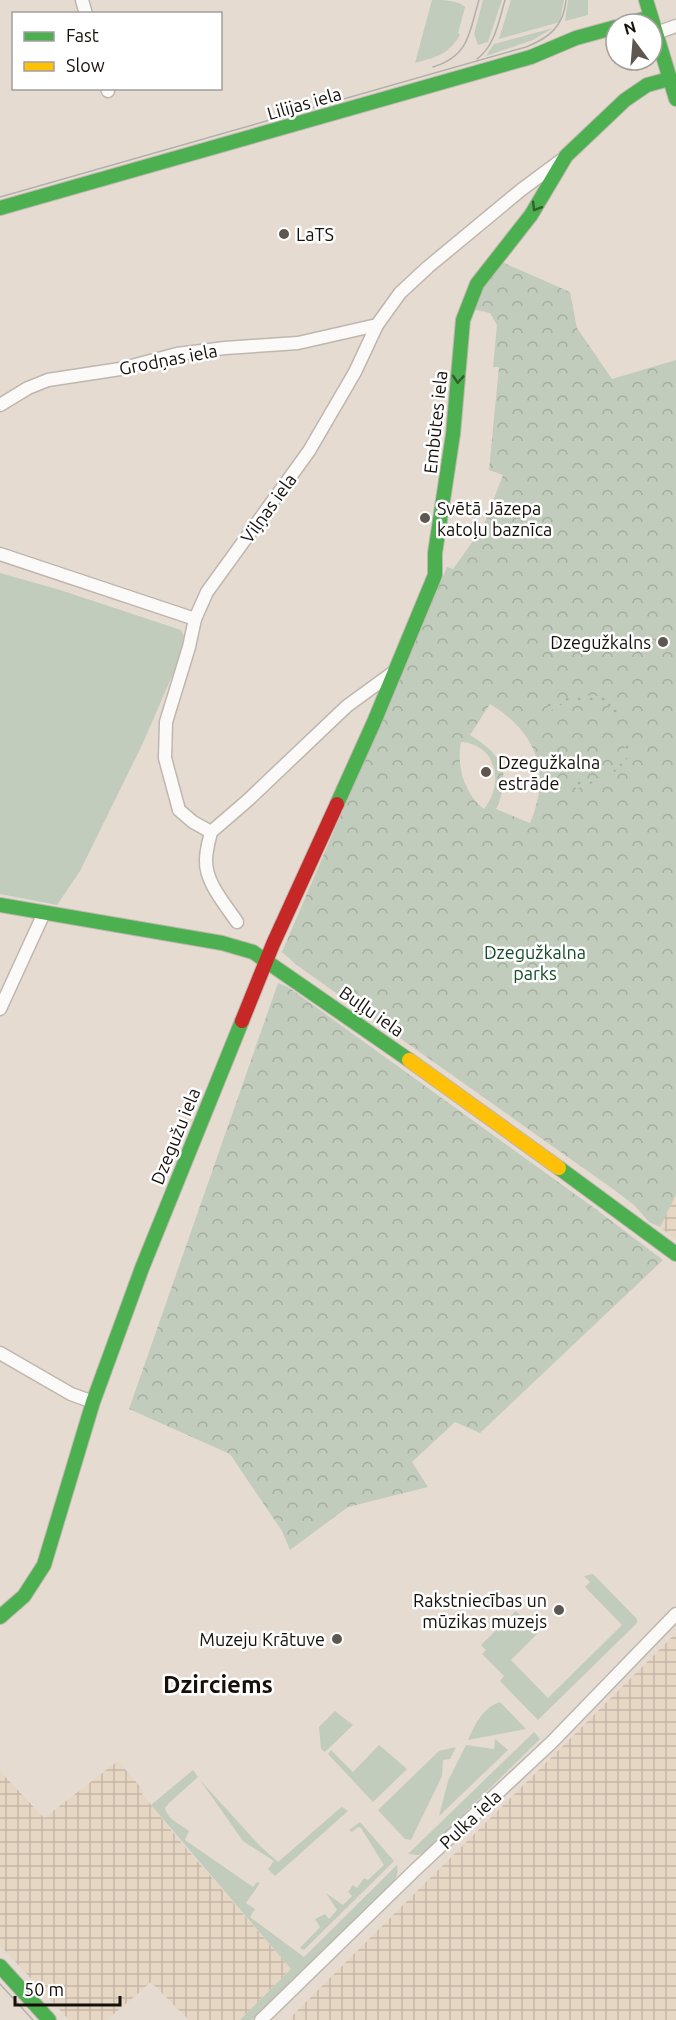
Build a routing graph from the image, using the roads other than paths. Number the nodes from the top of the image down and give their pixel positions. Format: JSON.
{"nodes":[{"id":1,"x":604,"y":30,"type":"edge"},
{"id":2,"x":664,"y":61,"type":"edge"},
{"id":3,"x":669,"y":79,"type":"junction"},
{"id":4,"x":676,"y":99,"type":"edge"},
{"id":5,"x":566,"y":156,"type":"junction"},
{"id":6,"x":0,"y":208,"type":"edge"},
{"id":7,"x":377,"y":325,"type":"junction"},
{"id":8,"x":0,"y":405,"type":"edge"},
{"id":9,"x":0,"y":554,"type":"edge"},
{"id":10,"x":195,"y":619,"type":"junction"},
{"id":11,"x":397,"y":669,"type":"junction"},
{"id":12,"x":211,"y":832,"type":"junction"},
{"id":13,"x":0,"y":905,"type":"edge"},
{"id":14,"x":44,"y":913,"type":"junction"},
{"id":15,"x":237,"y":922,"type":"dead end"},
{"id":16,"x":266,"y":961,"type":"junction"},
{"id":17,"x":0,"y":1008,"type":"edge"},
{"id":18,"x":676,"y":1254,"type":"edge"},
{"id":19,"x":0,"y":1353,"type":"edge"},
{"id":20,"x":93,"y":1402,"type":"junction"},
{"id":21,"x":676,"y":1614,"type":"edge"},
{"id":22,"x":0,"y":1617,"type":"edge"},
{"id":23,"x":0,"y":1966,"type":"edge"},
{"id":24,"x":44,"y":2018,"type":"edge"},
{"id":25,"x":261,"y":2020,"type":"edge"}],
"edges":[{"from":1,"to":6,"type":"street","name":"Lilijas iela"},
{"from":2,"to":3,"type":"street"},
{"from":3,"to":4,"type":"street"},
{"from":3,"to":5,"type":"street","name":"Embūtes iela"},
{"from":5,"to":7,"type":"street","name":"Viļņas iela"},
{"from":5,"to":11,"type":"street","name":"Embūtes iela","one_way":true},
{"from":7,"to":8,"type":"street","name":"Grodņas iela"},
{"from":7,"to":10,"type":"street","name":"Viļņas iela"},
{"from":9,"to":10,"type":"street"},
{"from":10,"to":12,"type":"street","name":"Viļņas iela"},
{"from":11,"to":12,"type":"street"},
{"from":11,"to":16,"type":"street","name":"Dzegužu iela"},
{"from":12,"to":15,"type":"street"},
{"from":13,"to":14,"type":"street","name":"Buļļu iela"},
{"from":14,"to":16,"type":"street","name":"Buļļu iela"},
{"from":14,"to":17,"type":"street"},
{"from":16,"to":18,"type":"street","name":"Buļļu iela"},
{"from":16,"to":20,"type":"street","name":"Dzegužu iela"},
{"from":19,"to":20,"type":"street"},
{"from":20,"to":22,"type":"street","name":"Dzegužu iela"},
{"from":21,"to":25,"type":"street","name":"Pulka iela"},
{"from":23,"to":24,"type":"street"}]}
